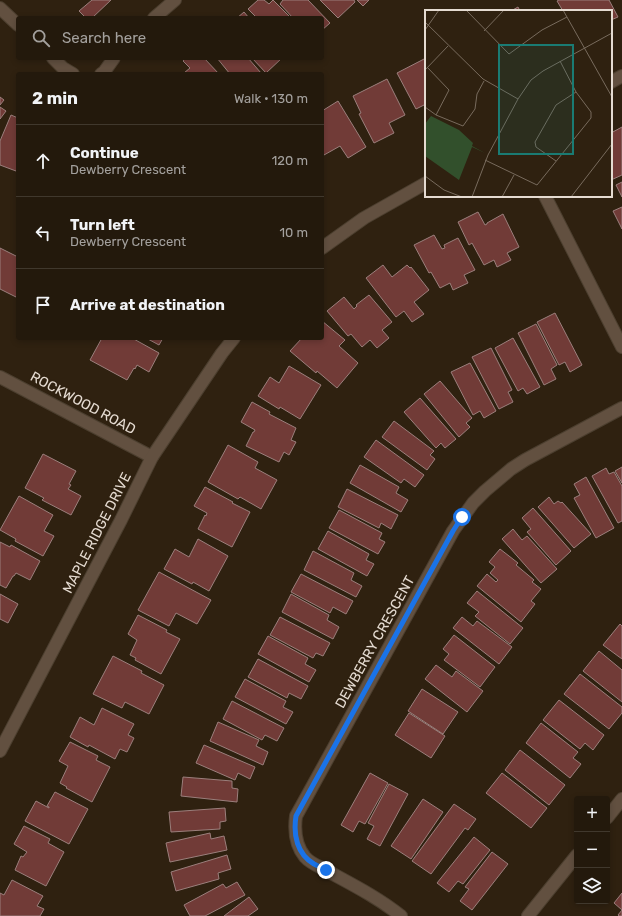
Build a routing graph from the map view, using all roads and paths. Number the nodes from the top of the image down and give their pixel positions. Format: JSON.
{"nodes":[{"id":1,"x":175,"y":0,"type":"edge"},
{"id":2,"x":0,"y":8,"type":"edge"},
{"id":3,"x":156,"y":16,"type":"edge"},
{"id":4,"x":16,"y":23,"type":"edge"},
{"id":5,"x":55,"y":60,"type":"edge"},
{"id":6,"x":113,"y":60,"type":"edge"},
{"id":7,"x":70,"y":72,"type":"edge"},
{"id":8,"x":104,"y":72,"type":"edge"},
{"id":9,"x":622,"y":76,"type":"edge"},
{"id":10,"x":612,"y":81,"type":"edge"},
{"id":11,"x":425,"y":184,"type":"edge"},
{"id":12,"x":546,"y":197,"type":"edge"},
{"id":13,"x":324,"y":247,"type":"edge"},
{"id":14,"x":232,"y":340,"type":"edge"},
{"id":15,"x":622,"y":347,"type":"edge"},
{"id":16,"x":0,"y":377,"type":"edge"},
{"id":17,"x":622,"y":408,"type":"edge"},
{"id":18,"x":152,"y":457,"type":"junction"},
{"id":19,"x":0,"y":751,"type":"edge"},
{"id":20,"x":622,"y":799,"type":"edge"},
{"id":21,"x":610,"y":814,"type":"edge"},
{"id":22,"x":574,"y":859,"type":"edge"},
{"id":23,"x":402,"y":916,"type":"edge"},
{"id":24,"x":528,"y":916,"type":"edge"}],
"edges":[{"from":1,"to":3,"type":"street"},
{"from":2,"to":4,"type":"street"},
{"from":5,"to":7,"type":"street"},
{"from":6,"to":8,"type":"street"},
{"from":9,"to":10,"type":"street"},
{"from":11,"to":13,"type":"street"},
{"from":12,"to":15,"type":"street"},
{"from":14,"to":18,"type":"street","name":"MAPLE RIDGE DRIVE"},
{"from":16,"to":18,"type":"street","name":"ROCKWOOD ROAD"},
{"from":17,"to":23,"type":"street","name":"DEWBERRY CRESCENT"},
{"from":18,"to":19,"type":"street","name":"MAPLE RIDGE DRIVE"},
{"from":20,"to":21,"type":"street"},
{"from":22,"to":24,"type":"street"}]}
